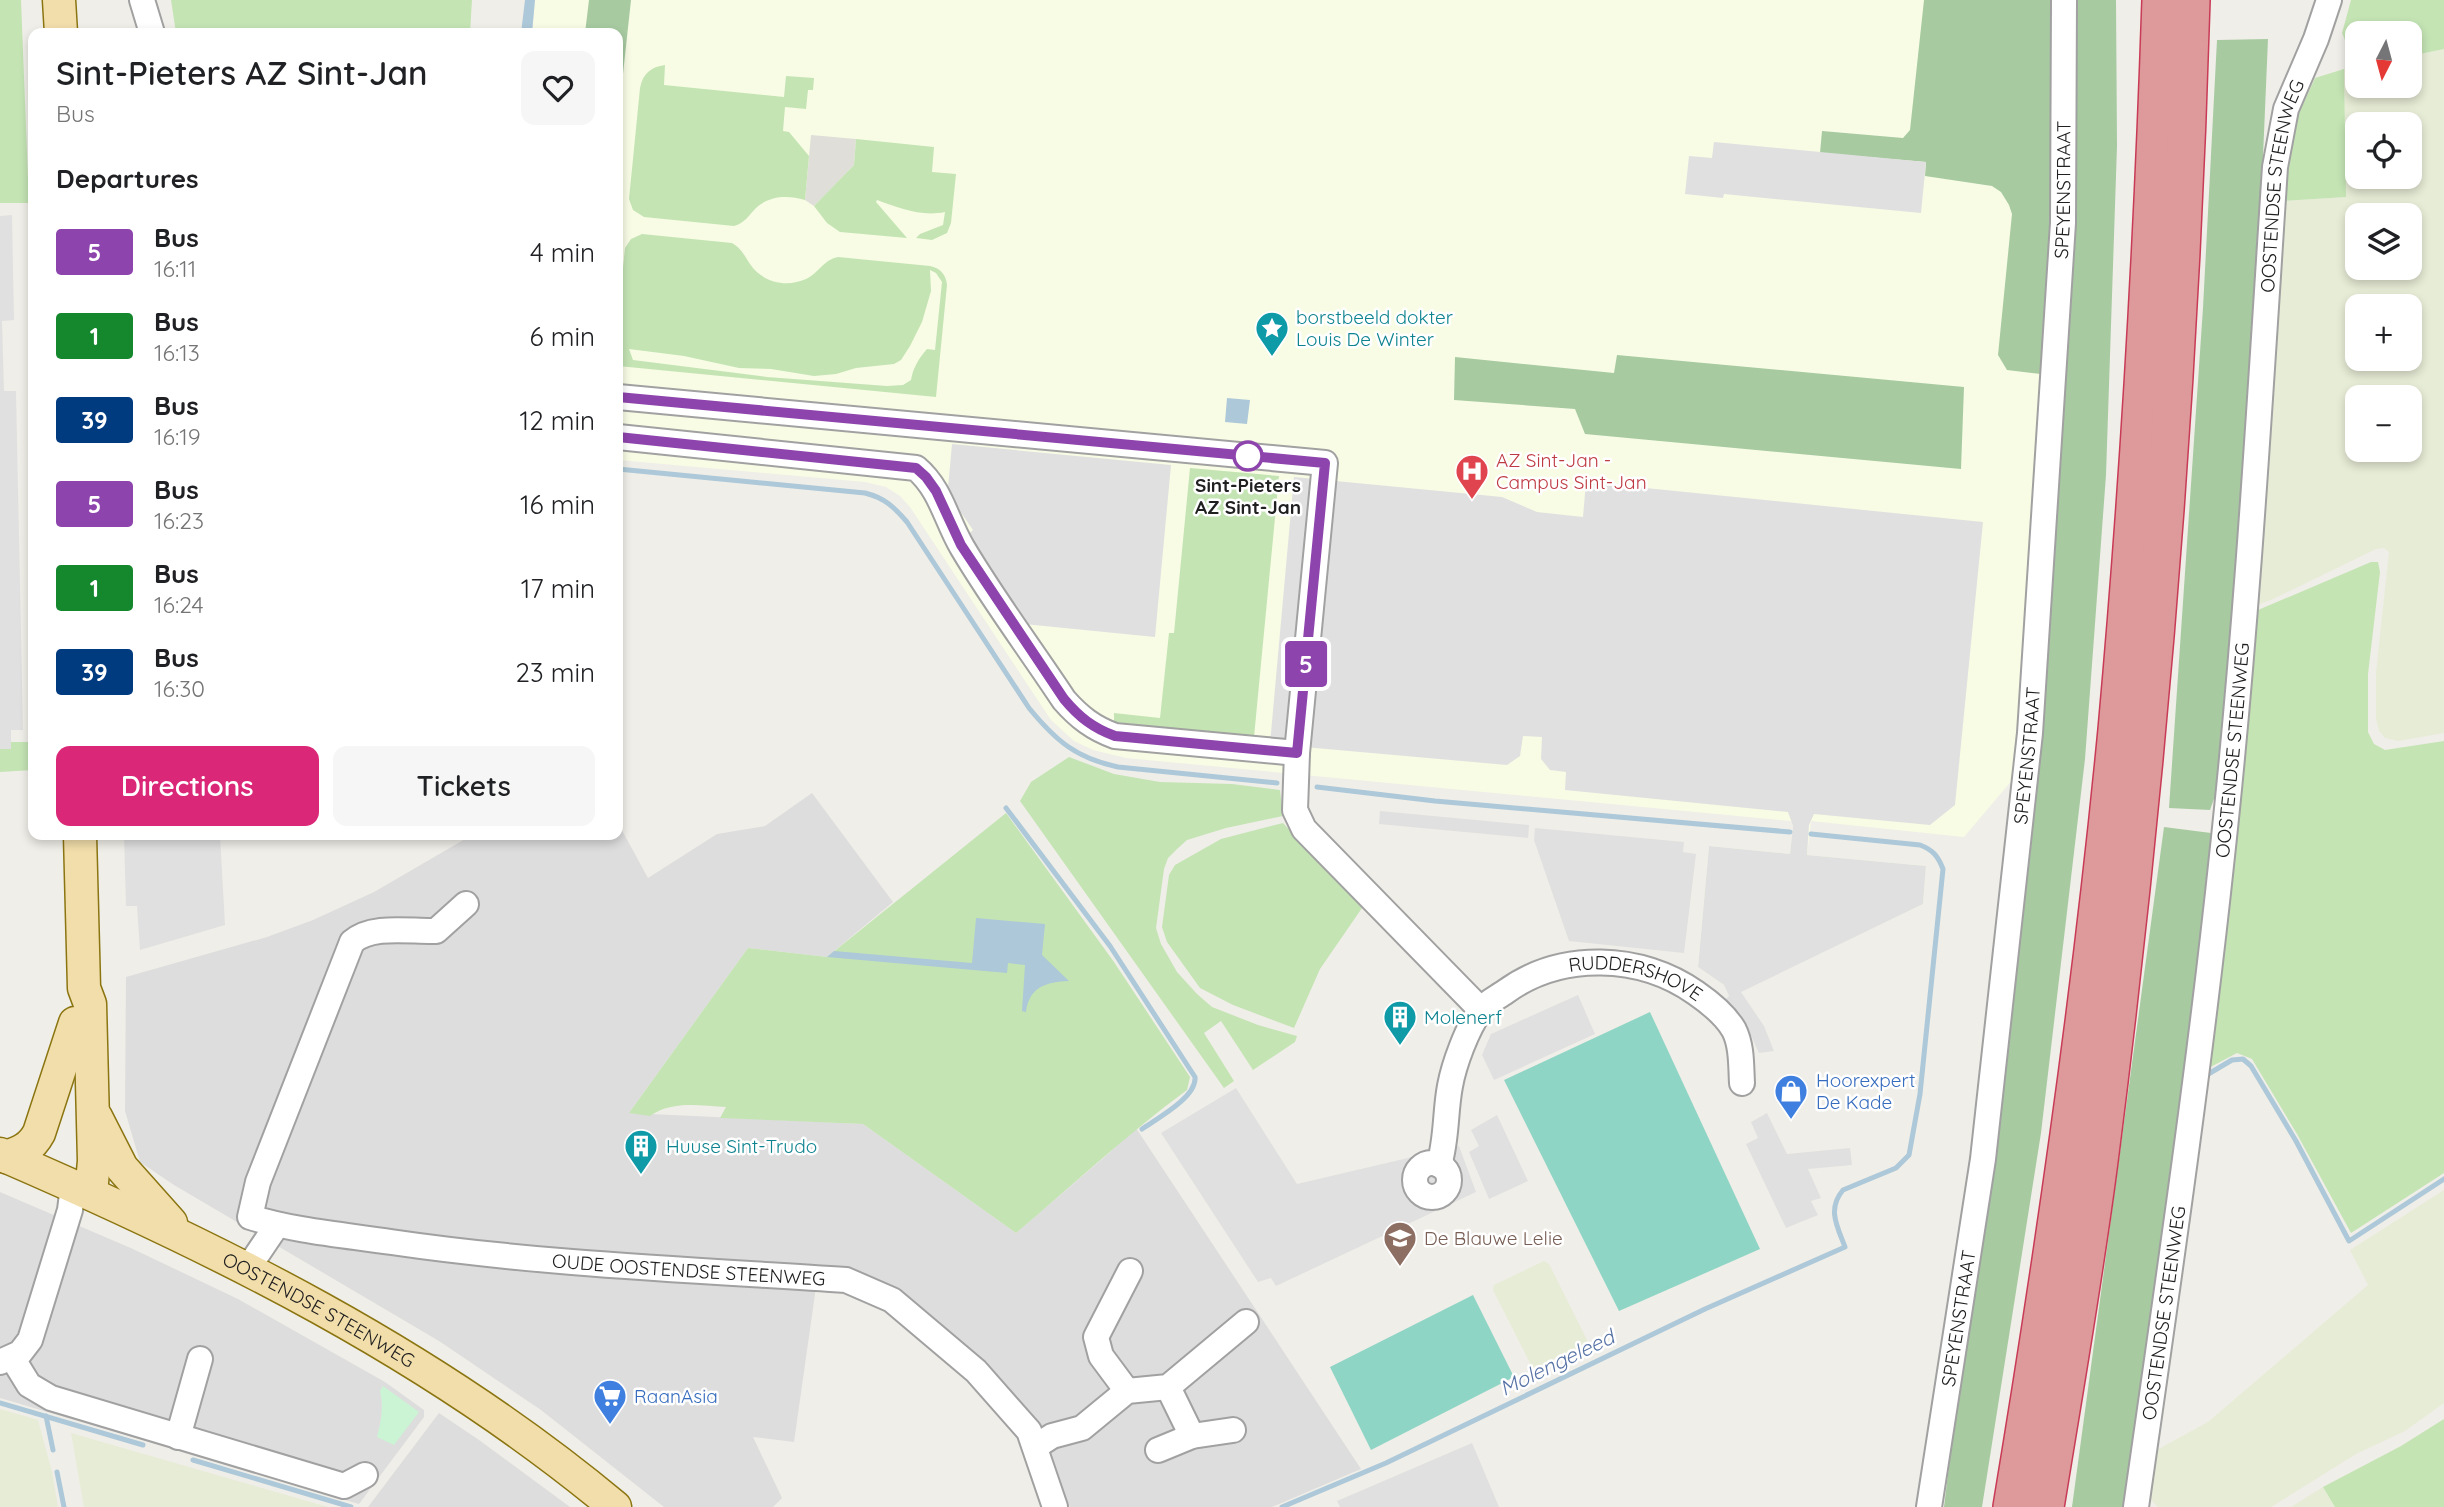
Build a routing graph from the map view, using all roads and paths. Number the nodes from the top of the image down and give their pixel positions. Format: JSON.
{"nodes":[{"id":1,"x":59,"y":0,"type":"edge"},
{"id":2,"x":142,"y":0,"type":"edge"},
{"id":3,"x":2064,"y":0,"type":"edge"},
{"id":4,"x":2161,"y":0,"type":"edge"},
{"id":5,"x":2191,"y":0,"type":"edge"},
{"id":6,"x":2329,"y":0,"type":"edge"},
{"id":7,"x":61,"y":28,"type":"edge"},
{"id":8,"x":150,"y":28,"type":"edge"},
{"id":9,"x":623,"y":397,"type":"edge"},
{"id":10,"x":623,"y":438,"type":"edge"},
{"id":11,"x":1297,"y":753,"type":"junction"},
{"id":12,"x":80,"y":840,"type":"edge"},
{"id":13,"x":466,"y":904,"type":"dead end"},
{"id":14,"x":84,"y":988,"type":"junction"},
{"id":15,"x":1481,"y":1010,"type":"junction"},
{"id":16,"x":75,"y":1023,"type":"junction"},
{"id":17,"x":1742,"y":1083,"type":"dead end"},
{"id":18,"x":93,"y":1110,"type":"junction"},
{"id":19,"x":3,"y":1156,"type":"edge"},
{"id":20,"x":1442,"y":1156,"type":"dead end"},
{"id":21,"x":78,"y":1196,"type":"junction"},
{"id":22,"x":276,"y":1225,"type":"junction"},
{"id":23,"x":183,"y":1236,"type":"junction"},
{"id":24,"x":248,"y":1268,"type":"junction"},
{"id":25,"x":1130,"y":1271,"type":"dead end"},
{"id":26,"x":1246,"y":1322,"type":"dead end"},
{"id":27,"x":200,"y":1359,"type":"dead end"},
{"id":28,"x":7,"y":1361,"type":"edge"},
{"id":29,"x":1168,"y":1387,"type":"junction"},
{"id":30,"x":1128,"y":1391,"type":"junction"},
{"id":31,"x":1233,"y":1430,"type":"dead end"},
{"id":32,"x":1192,"y":1436,"type":"junction"},
{"id":33,"x":178,"y":1437,"type":"junction"},
{"id":34,"x":1035,"y":1447,"type":"junction"},
{"id":35,"x":1158,"y":1450,"type":"dead end"},
{"id":36,"x":365,"y":1475,"type":"dead end"},
{"id":37,"x":615,"y":1507,"type":"edge"},
{"id":38,"x":1055,"y":1507,"type":"edge"},
{"id":39,"x":1929,"y":1507,"type":"edge"},
{"id":40,"x":2012,"y":1507,"type":"edge"},
{"id":41,"x":2045,"y":1507,"type":"edge"},
{"id":42,"x":2136,"y":1507,"type":"edge"}],
"edges":[{"from":1,"to":7,"type":"main road"},
{"from":2,"to":8,"type":"street"},
{"from":3,"to":39,"type":"street","name":"SPEYENSTRAAT"},
{"from":4,"to":40,"type":"highway"},
{"from":5,"to":41,"type":"highway"},
{"from":6,"to":42,"type":"street","name":"OOSTENDSE STEENWEG"},
{"from":9,"to":11,"type":"street"},
{"from":10,"to":11,"type":"street"},
{"from":11,"to":15,"type":"street"},
{"from":12,"to":14,"type":"main road"},
{"from":13,"to":22,"type":"street","name":"OUDE OOSTENDSE STEENWEG"},
{"from":14,"to":16,"type":"main road"},
{"from":14,"to":18,"type":"main road"},
{"from":15,"to":17,"type":"street","name":"RUDDERSHOVE"},
{"from":15,"to":20,"type":"street","name":"RUDDERSHOVE"},
{"from":16,"to":19,"type":"main road"},
{"from":16,"to":21,"type":"main road"},
{"from":18,"to":21,"type":"main road"},
{"from":18,"to":23,"type":"main road"},
{"from":19,"to":21,"type":"main road","name":"OOSTENDSE STEENWEG"},
{"from":21,"to":23,"type":"main road","name":"OOSTENDSE STEENWEG"},
{"from":21,"to":28,"type":"street"},
{"from":22,"to":24,"type":"street"},
{"from":22,"to":34,"type":"street","name":"OUDE OOSTENDSE STEENWEG"},
{"from":23,"to":24,"type":"main road","name":"OOSTENDSE STEENWEG"},
{"from":24,"to":37,"type":"main road","name":"OOSTENDSE STEENWEG"},
{"from":25,"to":30,"type":"street"},
{"from":26,"to":29,"type":"street"},
{"from":27,"to":33,"type":"street"},
{"from":28,"to":33,"type":"street"},
{"from":29,"to":30,"type":"street"},
{"from":29,"to":32,"type":"street"},
{"from":30,"to":34,"type":"street"},
{"from":31,"to":32,"type":"street"},
{"from":32,"to":35,"type":"street"},
{"from":33,"to":36,"type":"street"},
{"from":34,"to":38,"type":"street","name":"OUDE OOSTENDSE STEENWEG"}]}
